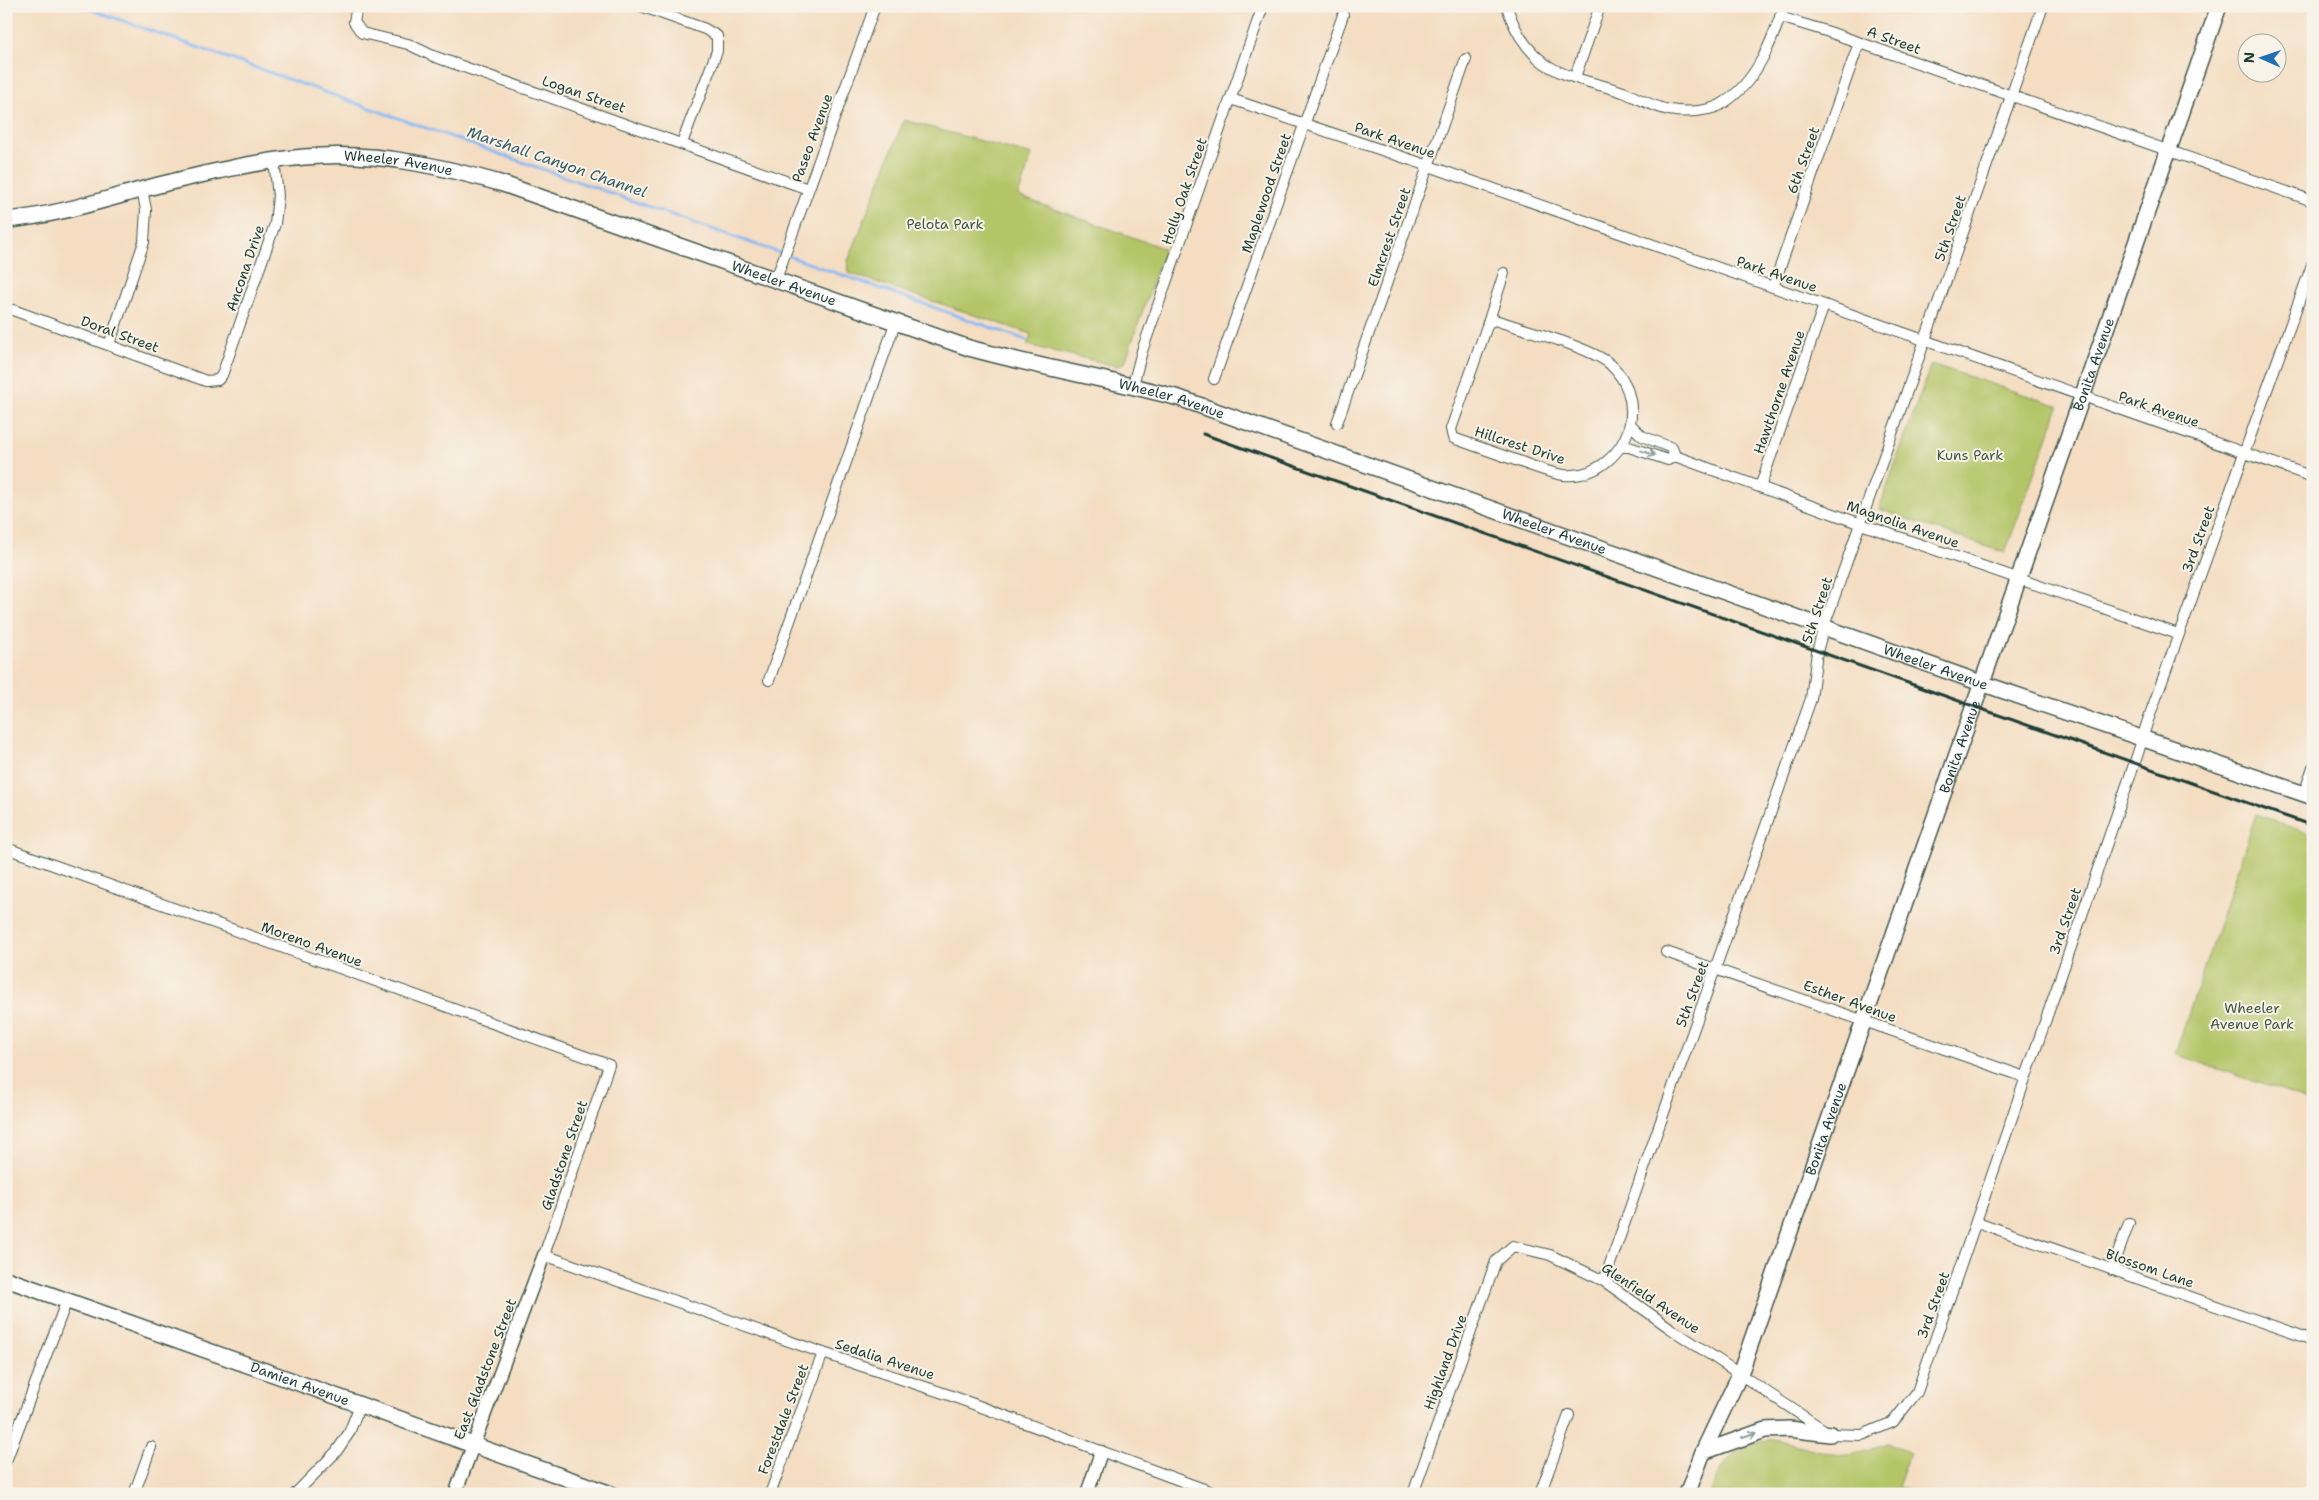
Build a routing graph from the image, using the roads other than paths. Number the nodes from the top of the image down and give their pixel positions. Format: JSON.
{"nodes":[{"id":1,"x":357,"y":6,"type":"edge"},
{"id":2,"x":641,"y":6,"type":"edge"},
{"id":3,"x":875,"y":6,"type":"edge"},
{"id":4,"x":1263,"y":6,"type":"edge"},
{"id":5,"x":1507,"y":6,"type":"edge"},
{"id":6,"x":1600,"y":6,"type":"edge"},
{"id":7,"x":1784,"y":6,"type":"edge"},
{"id":8,"x":2043,"y":6,"type":"edge"},
{"id":9,"x":2219,"y":6,"type":"edge"},
{"id":10,"x":1343,"y":15,"type":"dead end"},
{"id":11,"x":1780,"y":17,"type":"junction"},
{"id":12,"x":1859,"y":42,"type":"junction"},
{"id":13,"x":1466,"y":59,"type":"dead end"},
{"id":14,"x":1575,"y":77,"type":"junction"},
{"id":15,"x":2011,"y":96,"type":"junction"},
{"id":16,"x":1231,"y":99,"type":"junction"},
{"id":17,"x":1305,"y":123,"type":"junction"},
{"id":18,"x":682,"y":143,"type":"junction"},
{"id":19,"x":2168,"y":152,"type":"junction"},
{"id":20,"x":274,"y":160,"type":"junction"},
{"id":21,"x":1428,"y":166,"type":"junction"},
{"id":22,"x":142,"y":189,"type":"junction"},
{"id":23,"x":808,"y":189,"type":"junction"},
{"id":24,"x":2313,"y":201,"type":"edge"},
{"id":25,"x":6,"y":220,"type":"edge"},
{"id":26,"x":2313,"y":262,"type":"edge"},
{"id":27,"x":1504,"y":272,"type":"dead end"},
{"id":28,"x":776,"y":279,"type":"junction"},
{"id":29,"x":1773,"y":287,"type":"junction"},
{"id":30,"x":1824,"y":305,"type":"junction"},
{"id":31,"x":12,"y":310,"type":"dead end"},
{"id":32,"x":896,"y":321,"type":"junction"},
{"id":33,"x":1488,"y":323,"type":"junction"},
{"id":34,"x":1926,"y":341,"type":"junction"},
{"id":35,"x":109,"y":345,"type":"junction"},
{"id":36,"x":1214,"y":379,"type":"dead end"},
{"id":37,"x":218,"y":380,"type":"joint"},
{"id":38,"x":1132,"y":385,"type":"junction"},
{"id":39,"x":2081,"y":397,"type":"junction"},
{"id":40,"x":1338,"y":423,"type":"dead end"},
{"id":41,"x":1630,"y":424,"type":"junction"},
{"id":42,"x":1621,"y":447,"type":"junction"},
{"id":43,"x":2243,"y":453,"type":"junction"},
{"id":44,"x":1675,"y":456,"type":"junction"},
{"id":45,"x":2313,"y":478,"type":"edge"},
{"id":46,"x":1760,"y":487,"type":"junction"},
{"id":47,"x":1861,"y":524,"type":"junction"},
{"id":48,"x":2018,"y":577,"type":"junction"},
{"id":49,"x":1824,"y":626,"type":"junction"},
{"id":50,"x":2178,"y":634,"type":"junction"},
{"id":51,"x":769,"y":680,"type":"dead end"},
{"id":52,"x":1980,"y":683,"type":"junction"},
{"id":53,"x":2142,"y":738,"type":"junction"},
{"id":54,"x":2313,"y":767,"type":"edge"},
{"id":55,"x":2308,"y":795,"type":"edge"},
{"id":56,"x":6,"y":848,"type":"edge"},
{"id":57,"x":1666,"y":952,"type":"dead end"},
{"id":58,"x":1716,"y":968,"type":"junction"},
{"id":59,"x":1864,"y":1020,"type":"junction"},
{"id":60,"x":609,"y":1065,"type":"joint"},
{"id":61,"x":2025,"y":1077,"type":"junction"},
{"id":62,"x":1977,"y":1222,"type":"junction"},
{"id":63,"x":2129,"y":1223,"type":"dead end"},
{"id":64,"x":1513,"y":1246,"type":"joint"},
{"id":65,"x":544,"y":1255,"type":"junction"},
{"id":66,"x":2112,"y":1270,"type":"junction"},
{"id":67,"x":6,"y":1279,"type":"edge"},
{"id":68,"x":1604,"y":1281,"type":"junction"},
{"id":69,"x":67,"y":1300,"type":"junction"},
{"id":70,"x":2313,"y":1340,"type":"edge"},
{"id":71,"x":823,"y":1353,"type":"junction"},
{"id":72,"x":1740,"y":1374,"type":"junction"},
{"id":73,"x":360,"y":1405,"type":"junction"},
{"id":74,"x":1568,"y":1415,"type":"dead end"},
{"id":75,"x":1830,"y":1434,"type":"junction"},
{"id":76,"x":473,"y":1445,"type":"junction"},
{"id":77,"x":151,"y":1447,"type":"dead end"},
{"id":78,"x":1101,"y":1452,"type":"junction"},
{"id":79,"x":1703,"y":1452,"type":"junction"},
{"id":80,"x":6,"y":1461,"type":"edge"},
{"id":81,"x":594,"y":1491,"type":"edge"},
{"id":82,"x":134,"y":1494,"type":"edge"},
{"id":83,"x":295,"y":1494,"type":"edge"},
{"id":84,"x":455,"y":1494,"type":"edge"},
{"id":85,"x":611,"y":1494,"type":"edge"},
{"id":86,"x":770,"y":1494,"type":"edge"},
{"id":87,"x":1087,"y":1494,"type":"edge"},
{"id":88,"x":1217,"y":1494,"type":"edge"},
{"id":89,"x":1413,"y":1494,"type":"edge"},
{"id":90,"x":1540,"y":1494,"type":"edge"},
{"id":91,"x":1687,"y":1494,"type":"edge"}],
"edges":[{"from":1,"to":18,"type":"street","name":"Logan Street"},
{"from":2,"to":18,"type":"street"},
{"from":3,"to":23,"type":"street","name":"Paseo Avenue"},
{"from":4,"to":16,"type":"street","name":"Holly Oak Street"},
{"from":5,"to":14,"type":"street"},
{"from":6,"to":14,"type":"street"},
{"from":7,"to":11,"type":"street"},
{"from":8,"to":15,"type":"street","name":"5th Street"},
{"from":9,"to":19,"type":"main road","name":"Bonita Avenue"},
{"from":10,"to":17,"type":"street","name":"Maplewood Street"},
{"from":11,"to":12,"type":"street","name":"A Street"},
{"from":11,"to":14,"type":"street"},
{"from":12,"to":15,"type":"street","name":"A Street"},
{"from":12,"to":29,"type":"street","name":"6th Street"},
{"from":13,"to":21,"type":"street","name":"Elmcrest Street"},
{"from":15,"to":19,"type":"street","name":"A Street"},
{"from":15,"to":34,"type":"street","name":"5th Street"},
{"from":16,"to":17,"type":"street","name":"Park Avenue"},
{"from":16,"to":38,"type":"street","name":"Holly Oak Street"},
{"from":17,"to":21,"type":"street","name":"Park Avenue"},
{"from":17,"to":36,"type":"street","name":"Maplewood Street"},
{"from":18,"to":23,"type":"street","name":"Logan Street"},
{"from":19,"to":24,"type":"street","name":"A Street"},
{"from":19,"to":39,"type":"main road","name":"Bonita Avenue"},
{"from":20,"to":22,"type":"main road","name":"Wheeler Avenue"},
{"from":20,"to":28,"type":"main road","name":"Wheeler Avenue"},
{"from":20,"to":37,"type":"street","name":"Ancona Drive"},
{"from":21,"to":29,"type":"street","name":"Park Avenue"},
{"from":21,"to":40,"type":"street","name":"Elmcrest Street"},
{"from":22,"to":25,"type":"main road","name":"Wheeler Avenue"},
{"from":22,"to":35,"type":"street"},
{"from":23,"to":28,"type":"street","name":"Paseo Avenue"},
{"from":26,"to":43,"type":"street","name":"3rd Street"},
{"from":27,"to":33,"type":"street","name":"Hillcrest Drive"},
{"from":28,"to":32,"type":"main road","name":"Wheeler Avenue"},
{"from":29,"to":30,"type":"street","name":"Park Avenue"},
{"from":30,"to":34,"type":"street","name":"Park Avenue"},
{"from":30,"to":46,"type":"street","name":"Hawthorne Avenue"},
{"from":31,"to":35,"type":"street","name":"Doral Street"},
{"from":32,"to":38,"type":"main road","name":"Wheeler Avenue"},
{"from":32,"to":51,"type":"street"},
{"from":33,"to":41,"type":"street","name":"Hillcrest Drive"},
{"from":33,"to":42,"type":"street","name":"Hillcrest Drive"},
{"from":34,"to":39,"type":"street","name":"Park Avenue"},
{"from":34,"to":47,"type":"street","name":"5th Street"},
{"from":35,"to":37,"type":"street","name":"Doral Street"},
{"from":38,"to":49,"type":"main road","name":"Wheeler Avenue"},
{"from":39,"to":43,"type":"street","name":"Park Avenue"},
{"from":39,"to":48,"type":"main road","name":"Bonita Avenue"},
{"from":41,"to":42,"type":"street","name":"Hillcrest Drive"},
{"from":41,"to":44,"type":"street","name":"Magnolia Avenue"},
{"from":42,"to":44,"type":"street","one_way":true},
{"from":43,"to":45,"type":"street","name":"Park Avenue"},
{"from":43,"to":50,"type":"street","name":"3rd Street"},
{"from":44,"to":46,"type":"street","name":"Magnolia Avenue"},
{"from":46,"to":47,"type":"street","name":"Magnolia Avenue"},
{"from":47,"to":48,"type":"street","name":"Magnolia Avenue"},
{"from":47,"to":49,"type":"street","name":"5th Street"},
{"from":48,"to":50,"type":"street","name":"Magnolia Avenue"},
{"from":48,"to":52,"type":"main road","name":"Bonita Avenue"},
{"from":49,"to":52,"type":"main road","name":"Wheeler Avenue"},
{"from":49,"to":58,"type":"street","name":"5th Street"},
{"from":50,"to":53,"type":"street","name":"3rd Street"},
{"from":52,"to":53,"type":"main road","name":"Wheeler Avenue"},
{"from":52,"to":59,"type":"main road","name":"Bonita Avenue"},
{"from":53,"to":55,"type":"main road","name":"Wheeler Avenue"},
{"from":53,"to":61,"type":"street","name":"3rd Street"},
{"from":54,"to":55,"type":"street"},
{"from":56,"to":60,"type":"street","name":"Moreno Avenue"},
{"from":57,"to":58,"type":"street","name":"Esther Avenue"},
{"from":58,"to":59,"type":"street","name":"Esther Avenue"},
{"from":58,"to":68,"type":"street","name":"5th Street"},
{"from":59,"to":61,"type":"street","name":"Esther Avenue"},
{"from":59,"to":72,"type":"main road","name":"Bonita Avenue"},
{"from":60,"to":65,"type":"street","name":"Gladstone Street"},
{"from":61,"to":62,"type":"street","name":"3rd Street"},
{"from":62,"to":66,"type":"street","name":"Blossom Lane"},
{"from":62,"to":75,"type":"street","name":"3rd Street"},
{"from":63,"to":66,"type":"street"},
{"from":64,"to":68,"type":"street","name":"Glenfield Avenue"},
{"from":64,"to":89,"type":"street","name":"Highland Drive"},
{"from":65,"to":71,"type":"street","name":"Sedalia Avenue"},
{"from":65,"to":76,"type":"street","name":"East Gladstone Street"},
{"from":66,"to":70,"type":"street","name":"Blossom Lane"},
{"from":67,"to":69,"type":"main road","name":"Damien Avenue"},
{"from":68,"to":72,"type":"street","name":"Glenfield Avenue"},
{"from":69,"to":73,"type":"main road","name":"Damien Avenue"},
{"from":69,"to":80,"type":"street"},
{"from":71,"to":78,"type":"street","name":"Sedalia Avenue"},
{"from":71,"to":86,"type":"street","name":"Forestdale Street"},
{"from":72,"to":75,"type":"street"},
{"from":72,"to":79,"type":"main road","name":"Bonita Avenue"},
{"from":73,"to":76,"type":"main road","name":"Damien Avenue"},
{"from":73,"to":83,"type":"street"},
{"from":74,"to":90,"type":"street"},
{"from":79,"to":75,"type":"main road","one_way":true},
{"from":76,"to":81,"type":"main road","name":"Damien Avenue"},
{"from":76,"to":84,"type":"street","name":"East Gladstone Street"},
{"from":77,"to":82,"type":"street"},
{"from":78,"to":87,"type":"street"},
{"from":78,"to":88,"type":"street","name":"Sedalia Avenue"},
{"from":79,"to":91,"type":"main road","name":"Bonita Avenue"},
{"from":81,"to":85,"type":"main road","name":"Damien Avenue"}]}
